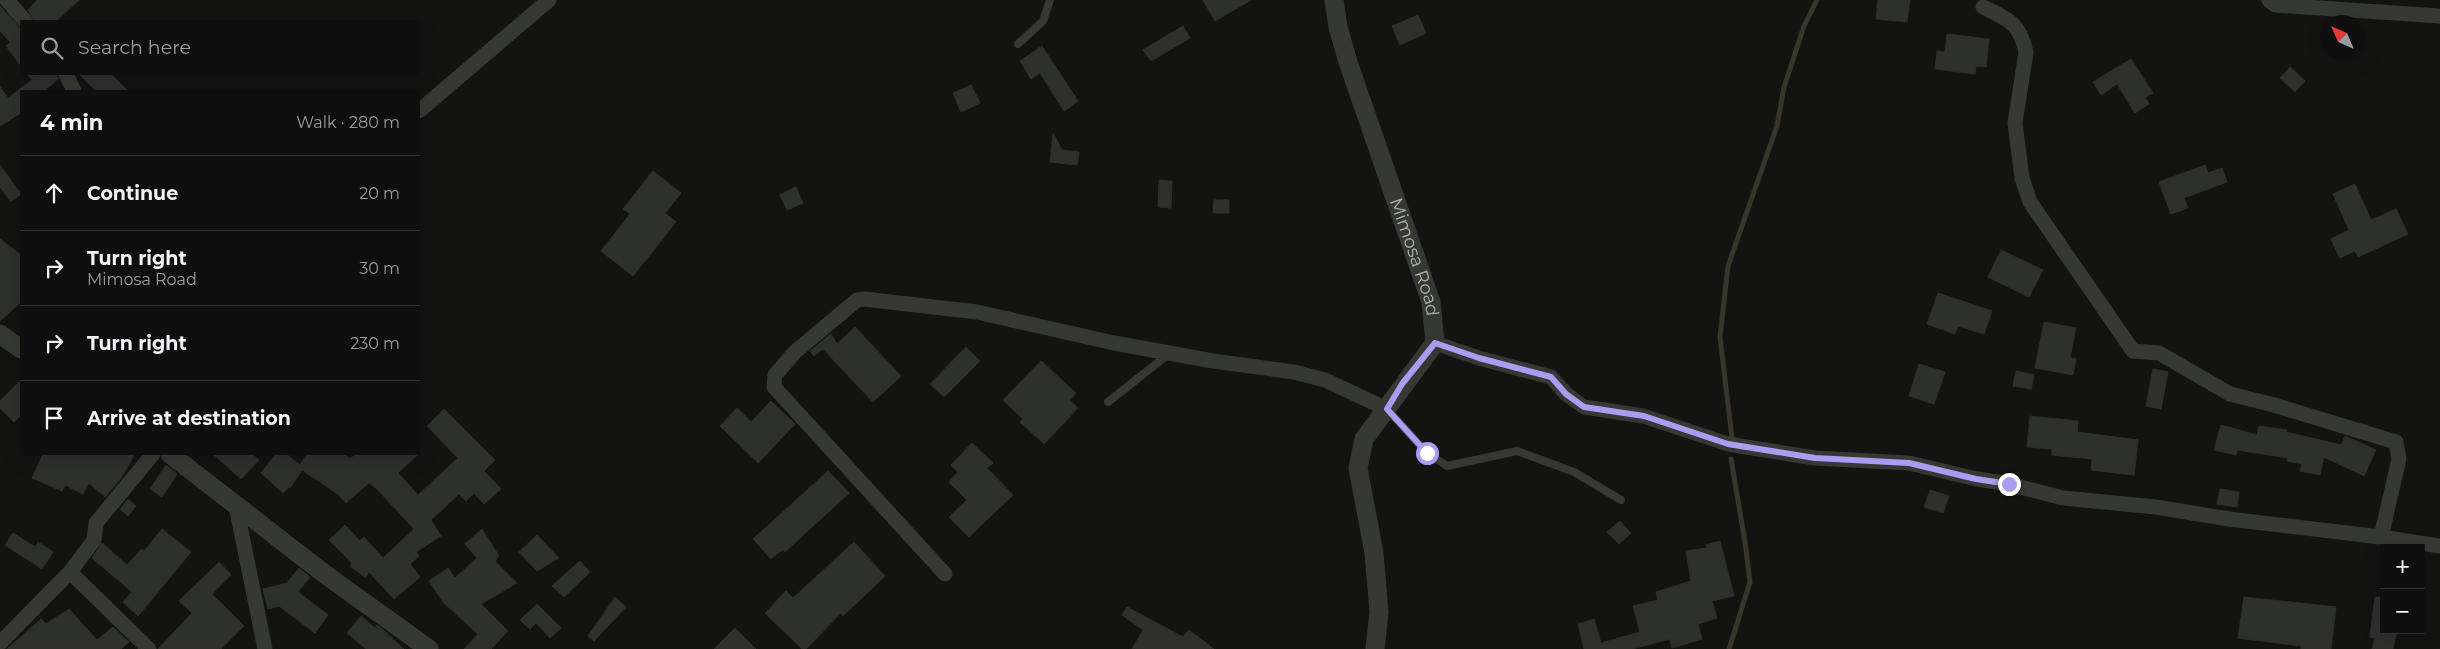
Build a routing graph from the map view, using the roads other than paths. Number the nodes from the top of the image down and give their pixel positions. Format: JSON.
{"nodes":[{"id":1,"x":7,"y":0,"type":"edge"},
{"id":2,"x":549,"y":0,"type":"edge"},
{"id":3,"x":1050,"y":0,"type":"edge"},
{"id":4,"x":1334,"y":0,"type":"edge"},
{"id":5,"x":2269,"y":0,"type":"edge"},
{"id":6,"x":1983,"y":7,"type":"dead end"},
{"id":7,"x":2440,"y":16,"type":"edge"},
{"id":8,"x":24,"y":20,"type":"edge"},
{"id":9,"x":1018,"y":44,"type":"dead end"},
{"id":10,"x":66,"y":75,"type":"edge"},
{"id":11,"x":74,"y":90,"type":"edge"},
{"id":12,"x":420,"y":110,"type":"edge"},
{"id":13,"x":0,"y":334,"type":"edge"},
{"id":14,"x":1435,"y":343,"type":"junction"},
{"id":15,"x":20,"y":348,"type":"edge"},
{"id":16,"x":1170,"y":353,"type":"junction"},
{"id":17,"x":1108,"y":402,"type":"dead end"},
{"id":18,"x":1387,"y":409,"type":"junction"},
{"id":19,"x":152,"y":455,"type":"edge"},
{"id":20,"x":171,"y":455,"type":"edge"},
{"id":21,"x":1621,"y":500,"type":"dead end"},
{"id":22,"x":236,"y":506,"type":"junction"},
{"id":23,"x":2381,"y":537,"type":"junction"},
{"id":24,"x":2440,"y":546,"type":"edge"},
{"id":25,"x":70,"y":572,"type":"junction"},
{"id":26,"x":945,"y":574,"type":"dead end"},
{"id":27,"x":0,"y":643,"type":"edge"},
{"id":28,"x":148,"y":649,"type":"edge"},
{"id":29,"x":265,"y":649,"type":"edge"},
{"id":30,"x":429,"y":649,"type":"edge"},
{"id":31,"x":1375,"y":649,"type":"edge"}],
"edges":[{"from":1,"to":8,"type":"street"},
{"from":2,"to":12,"type":"street"},
{"from":3,"to":9,"type":"lane"},
{"from":4,"to":14,"type":"street","name":"Mimosa Road"},
{"from":5,"to":7,"type":"street"},
{"from":6,"to":23,"type":"street"},
{"from":10,"to":11,"type":"street"},
{"from":13,"to":15,"type":"street"},
{"from":14,"to":18,"type":"street","name":"Mimosa Road"},
{"from":14,"to":23,"type":"street"},
{"from":16,"to":17,"type":"lane"},
{"from":16,"to":18,"type":"street"},
{"from":16,"to":26,"type":"street"},
{"from":18,"to":21,"type":"lane"},
{"from":18,"to":31,"type":"street","name":"Mimosa Road"},
{"from":19,"to":25,"type":"street"},
{"from":20,"to":22,"type":"street"},
{"from":22,"to":29,"type":"street"},
{"from":22,"to":30,"type":"street"},
{"from":23,"to":24,"type":"street"},
{"from":25,"to":27,"type":"street"},
{"from":25,"to":28,"type":"street"}]}
